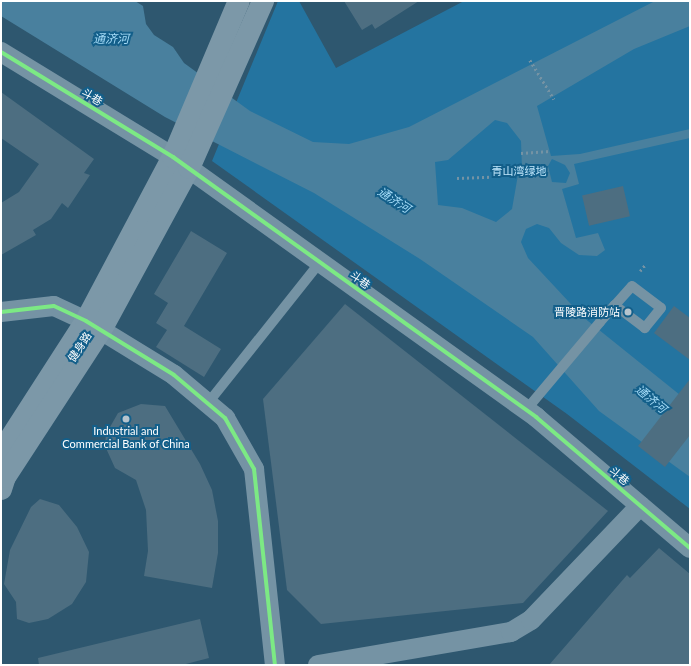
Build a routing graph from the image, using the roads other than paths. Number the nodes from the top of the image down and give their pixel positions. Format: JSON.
{"nodes":[{"id":1,"x":239,"y":1,"type":"edge"},
{"id":2,"x":263,"y":1,"type":"edge"},
{"id":3,"x":1,"y":52,"type":"edge"},
{"id":4,"x":181,"y":163,"type":"junction"},
{"id":5,"x":320,"y":262,"type":"junction"},
{"id":6,"x":615,"y":305,"type":"junction"},
{"id":7,"x":1,"y":312,"type":"edge"},
{"id":8,"x":94,"y":326,"type":"junction"},
{"id":9,"x":208,"y":403,"type":"junction"},
{"id":10,"x":526,"y":410,"type":"junction"},
{"id":11,"x":1,"y":453,"type":"edge"},
{"id":12,"x":1,"y":489,"type":"edge"},
{"id":13,"x":640,"y":506,"type":"junction"},
{"id":14,"x":690,"y":548,"type":"edge"},
{"id":15,"x":274,"y":665,"type":"edge"},
{"id":16,"x":318,"y":665,"type":"edge"}],
"edges":[{"from":1,"to":4,"type":"main road"},
{"from":2,"to":4,"type":"main road"},
{"from":3,"to":4,"type":"street","name":"斗巷"},
{"from":4,"to":5,"type":"street","name":"斗巷"},
{"from":4,"to":8,"type":"main road","name":"健身路"},
{"from":5,"to":9,"type":"lane"},
{"from":5,"to":10,"type":"street","name":"斗巷"},
{"from":6,"to":6,"type":"lane"},
{"from":6,"to":10,"type":"lane"},
{"from":7,"to":8,"type":"street"},
{"from":8,"to":9,"type":"street"},
{"from":8,"to":11,"type":"main road","name":"健身路"},
{"from":8,"to":12,"type":"main road","name":"健身路"},
{"from":9,"to":15,"type":"street"},
{"from":10,"to":13,"type":"street","name":"斗巷"},
{"from":13,"to":14,"type":"street","name":"斗巷"},
{"from":13,"to":16,"type":"street"}]}
